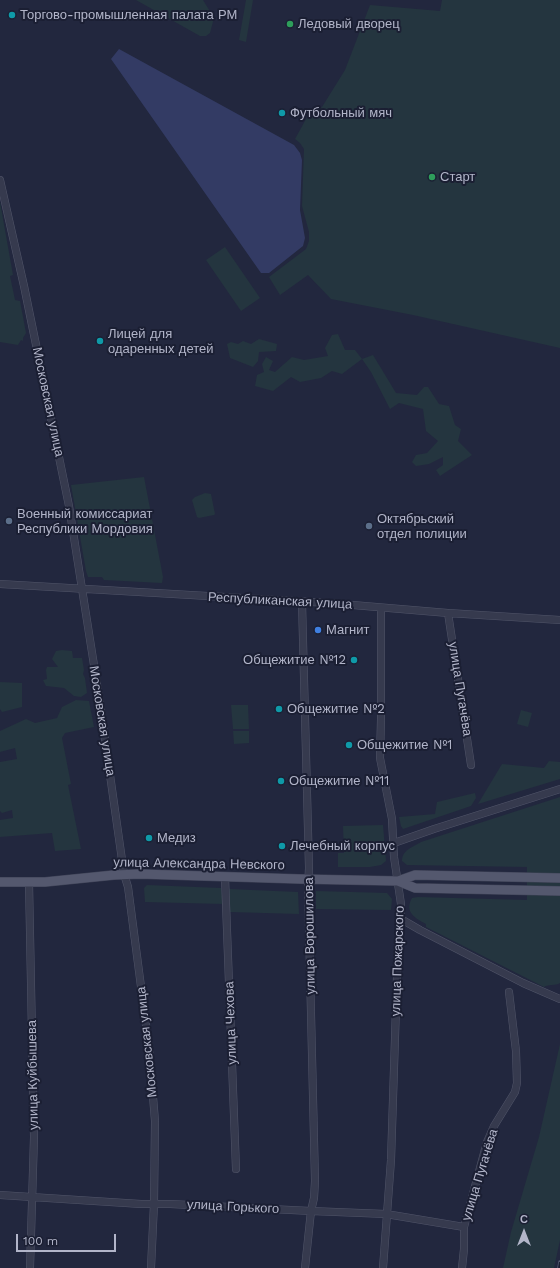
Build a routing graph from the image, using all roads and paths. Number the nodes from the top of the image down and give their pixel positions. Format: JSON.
{"nodes":[{"id":1,"x":0,"y":180,"type":"edge"},
{"id":2,"x":0,"y":584,"type":"edge"},
{"id":3,"x":82,"y":588,"type":"junction"},
{"id":4,"x":302,"y":602,"type":"junction"},
{"id":5,"x":381,"y":608,"type":"junction"},
{"id":6,"x":448,"y":613,"type":"junction"},
{"id":7,"x":560,"y":620,"type":"edge"},
{"id":8,"x":471,"y":765,"type":"dead end"},
{"id":9,"x":560,"y":789,"type":"edge"},
{"id":10,"x":394,"y":843,"type":"junction"},
{"id":11,"x":124,"y":874,"type":"junction"},
{"id":12,"x":225,"y":877,"type":"junction"},
{"id":13,"x":560,"y":878,"type":"edge"},
{"id":14,"x":308,"y":880,"type":"junction"},
{"id":15,"x":398,"y":881,"type":"junction"},
{"id":16,"x":0,"y":882,"type":"edge"},
{"id":17,"x":29,"y":882,"type":"junction"},
{"id":18,"x":560,"y":891,"type":"edge"},
{"id":19,"x":401,"y":919,"type":"junction"},
{"id":20,"x":509,"y":992,"type":"dead end"},
{"id":21,"x":560,"y":999,"type":"edge"},
{"id":22,"x":236,"y":1169,"type":"dead end"},
{"id":23,"x":0,"y":1195,"type":"edge"},
{"id":24,"x":32,"y":1197,"type":"junction"},
{"id":25,"x":154,"y":1204,"type":"junction"},
{"id":26,"x":311,"y":1211,"type":"junction"},
{"id":27,"x":386,"y":1214,"type":"junction"},
{"id":28,"x":464,"y":1227,"type":"junction"},
{"id":29,"x":30,"y":1268,"type":"edge"},
{"id":30,"x":151,"y":1268,"type":"edge"},
{"id":31,"x":305,"y":1268,"type":"edge"},
{"id":32,"x":383,"y":1268,"type":"edge"},
{"id":33,"x":462,"y":1268,"type":"edge"}],
"edges":[{"from":1,"to":3,"type":"street","name":"Московская улица"},
{"from":2,"to":3,"type":"street","name":"Республиканская улица"},
{"from":3,"to":4,"type":"street","name":"Республиканская улица"},
{"from":3,"to":11,"type":"street","name":"Московская улица"},
{"from":4,"to":5,"type":"street","name":"Республиканская улица"},
{"from":4,"to":14,"type":"street","name":"улица Ворошилова"},
{"from":5,"to":6,"type":"street","name":"Республиканская улица"},
{"from":5,"to":10,"type":"street","name":"улица Пожарского"},
{"from":6,"to":7,"type":"street","name":"Республиканская улица"},
{"from":6,"to":8,"type":"street","name":"улица Пугачёва"},
{"from":9,"to":10,"type":"street"},
{"from":10,"to":15,"type":"street","name":"улица Пожарского"},
{"from":11,"to":12,"type":"main road","name":"улица Александра Невского"},
{"from":11,"to":17,"type":"main road","name":"улица Александра Невского"},
{"from":11,"to":25,"type":"street","name":"Московская улица"},
{"from":12,"to":14,"type":"main road","name":"улица Александра Невского"},
{"from":12,"to":22,"type":"street","name":"улица Чехова"},
{"from":13,"to":15,"type":"main road"},
{"from":14,"to":15,"type":"main road","name":"улица Александра Невского"},
{"from":14,"to":26,"type":"street","name":"улица Ворошилова"},
{"from":15,"to":18,"type":"main road"},
{"from":15,"to":19,"type":"street","name":"улица Пожарского"},
{"from":16,"to":17,"type":"main road","name":"улица Александра Невского"},
{"from":17,"to":24,"type":"street","name":"улица Куйбышева"},
{"from":19,"to":21,"type":"street"},
{"from":19,"to":27,"type":"street","name":"улица Пожарского"},
{"from":20,"to":28,"type":"street","name":"улица Пугачёва"},
{"from":23,"to":24,"type":"street","name":"улица Горького"},
{"from":24,"to":25,"type":"street","name":"улица Горького"},
{"from":24,"to":29,"type":"street","name":"улица Куйбышева"},
{"from":25,"to":26,"type":"street","name":"улица Горького"},
{"from":25,"to":30,"type":"street","name":"Московская улица"},
{"from":26,"to":27,"type":"street","name":"улица Горького"},
{"from":26,"to":31,"type":"street","name":"улица Ворошилова"},
{"from":27,"to":28,"type":"street","name":"улица Горького"},
{"from":27,"to":32,"type":"street","name":"улица Пожарского"},
{"from":28,"to":33,"type":"street","name":"улица Пугачёва"}]}
